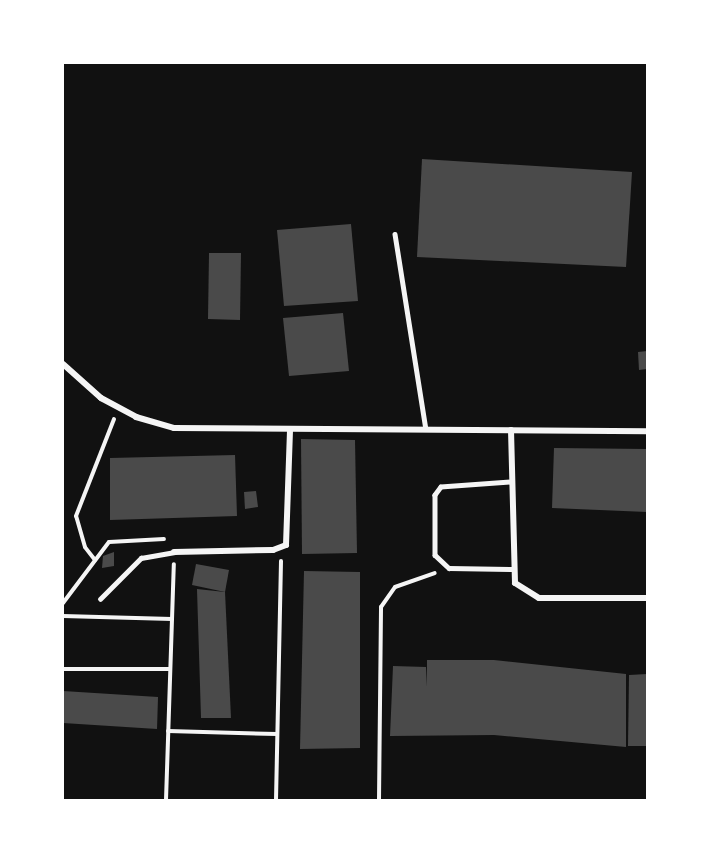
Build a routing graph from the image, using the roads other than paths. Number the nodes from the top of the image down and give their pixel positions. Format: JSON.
{"nodes":[{"id":1,"x":395,"y":234,"type":"dead end"},
{"id":2,"x":63,"y":364,"type":"edge"},
{"id":3,"x":290,"y":429,"type":"junction"},
{"id":4,"x":426,"y":429,"type":"junction"},
{"id":5,"x":510,"y":430,"type":"junction"},
{"id":6,"x":647,"y":431,"type":"edge"},
{"id":7,"x":511,"y":482,"type":"junction"},
{"id":8,"x":174,"y":552,"type":"joint"},
{"id":9,"x":512,"y":569,"type":"junction"},
{"id":10,"x":647,"y":598,"type":"edge"},
{"id":11,"x":100,"y":599,"type":"dead end"}],
"edges":[{"from":1,"to":4,"type":"lane"},
{"from":2,"to":3,"type":"street"},
{"from":3,"to":4,"type":"street"},
{"from":3,"to":8,"type":"street"},
{"from":4,"to":5,"type":"street"},
{"from":5,"to":6,"type":"street"},
{"from":5,"to":7,"type":"street"},
{"from":7,"to":9,"type":"street"},
{"from":7,"to":9,"type":"lane"},
{"from":8,"to":11,"type":"lane"},
{"from":9,"to":10,"type":"street"}]}
